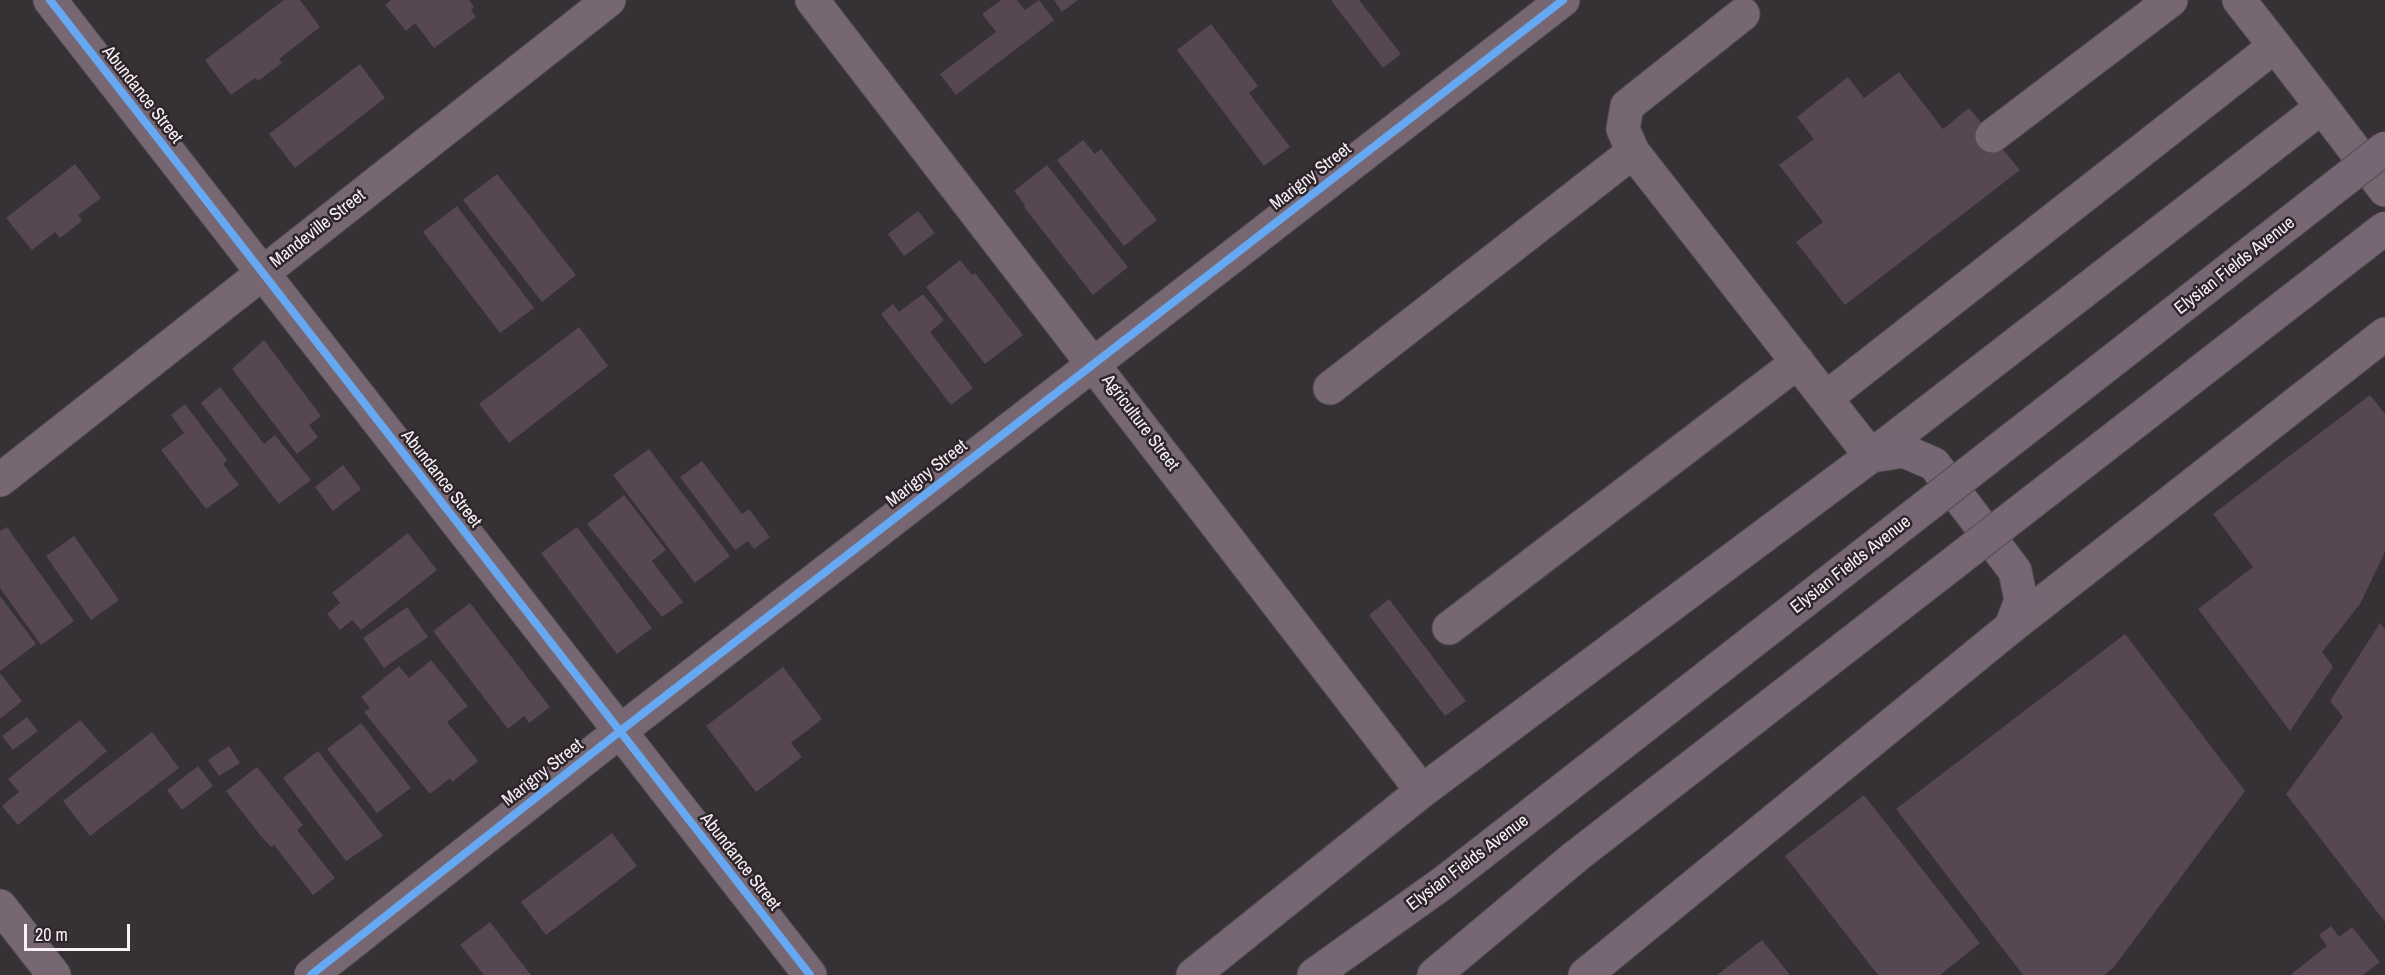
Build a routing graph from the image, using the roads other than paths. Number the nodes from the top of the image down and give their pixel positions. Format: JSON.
{"nodes":[{"id":1,"x":50,"y":0,"type":"edge"},
{"id":2,"x":609,"y":0,"type":"edge"},
{"id":3,"x":812,"y":0,"type":"edge"},
{"id":4,"x":1563,"y":0,"type":"edge"},
{"id":5,"x":2170,"y":0,"type":"edge"},
{"id":6,"x":2239,"y":0,"type":"edge"},
{"id":7,"x":1743,"y":14,"type":"dead end"},
{"id":8,"x":2275,"y":46,"type":"junction"},
{"id":9,"x":2322,"y":107,"type":"junction"},
{"id":10,"x":1992,"y":136,"type":"dead end"},
{"id":11,"x":2385,"y":148,"type":"edge"},
{"id":12,"x":1633,"y":152,"type":"junction"},
{"id":13,"x":2385,"y":190,"type":"edge"},
{"id":14,"x":2385,"y":228,"type":"edge"},
{"id":15,"x":261,"y":274,"type":"junction"},
{"id":16,"x":2385,"y":334,"type":"edge"},
{"id":17,"x":1798,"y":362,"type":"junction"},
{"id":18,"x":1095,"y":364,"type":"junction"},
{"id":19,"x":1330,"y":388,"type":"dead end"},
{"id":20,"x":1826,"y":398,"type":"junction"},
{"id":21,"x":1871,"y":456,"type":"junction"},
{"id":22,"x":0,"y":480,"type":"edge"},
{"id":23,"x":2011,"y":627,"type":"junction"},
{"id":24,"x":1449,"y":628,"type":"dead end"},
{"id":25,"x":619,"y":732,"type":"junction"},
{"id":26,"x":1422,"y":790,"type":"junction"},
{"id":27,"x":0,"y":906,"type":"edge"},
{"id":28,"x":54,"y":975,"type":"edge"},
{"id":29,"x":311,"y":975,"type":"edge"},
{"id":30,"x":810,"y":975,"type":"edge"},
{"id":31,"x":1193,"y":975,"type":"edge"},
{"id":32,"x":1314,"y":975,"type":"edge"},
{"id":33,"x":1434,"y":975,"type":"edge"},
{"id":34,"x":1585,"y":975,"type":"edge"}],
"edges":[{"from":1,"to":15,"type":"street","name":"Abundance Street"},
{"from":2,"to":15,"type":"street","name":"Mandeville Street"},
{"from":3,"to":18,"type":"street","name":"Agriculture Street"},
{"from":4,"to":18,"type":"street","name":"Marigny Street"},
{"from":5,"to":10,"type":"street"},
{"from":6,"to":8,"type":"street"},
{"from":7,"to":12,"type":"street"},
{"from":8,"to":9,"type":"street"},
{"from":8,"to":20,"type":"street"},
{"from":9,"to":13,"type":"street"},
{"from":9,"to":21,"type":"street"},
{"from":11,"to":32,"type":"main road","name":"Elysian Fields Avenue","bridge":true},
{"from":12,"to":17,"type":"street"},
{"from":12,"to":19,"type":"street"},
{"from":14,"to":33,"type":"main road","bridge":true},
{"from":15,"to":22,"type":"street","name":"Mandeville Street"},
{"from":15,"to":25,"type":"street","name":"Abundance Street"},
{"from":16,"to":23,"type":"street"},
{"from":17,"to":20,"type":"street"},
{"from":17,"to":24,"type":"street"},
{"from":18,"to":25,"type":"street","name":"Marigny Street"},
{"from":18,"to":26,"type":"street","name":"Agriculture Street"},
{"from":20,"to":21,"type":"street"},
{"from":21,"to":23,"type":"main road"},
{"from":21,"to":26,"type":"main road"},
{"from":23,"to":34,"type":"main road"},
{"from":25,"to":29,"type":"street","name":"Marigny Street"},
{"from":25,"to":30,"type":"street","name":"Abundance Street"},
{"from":26,"to":31,"type":"main road"},
{"from":27,"to":28,"type":"street"}]}
